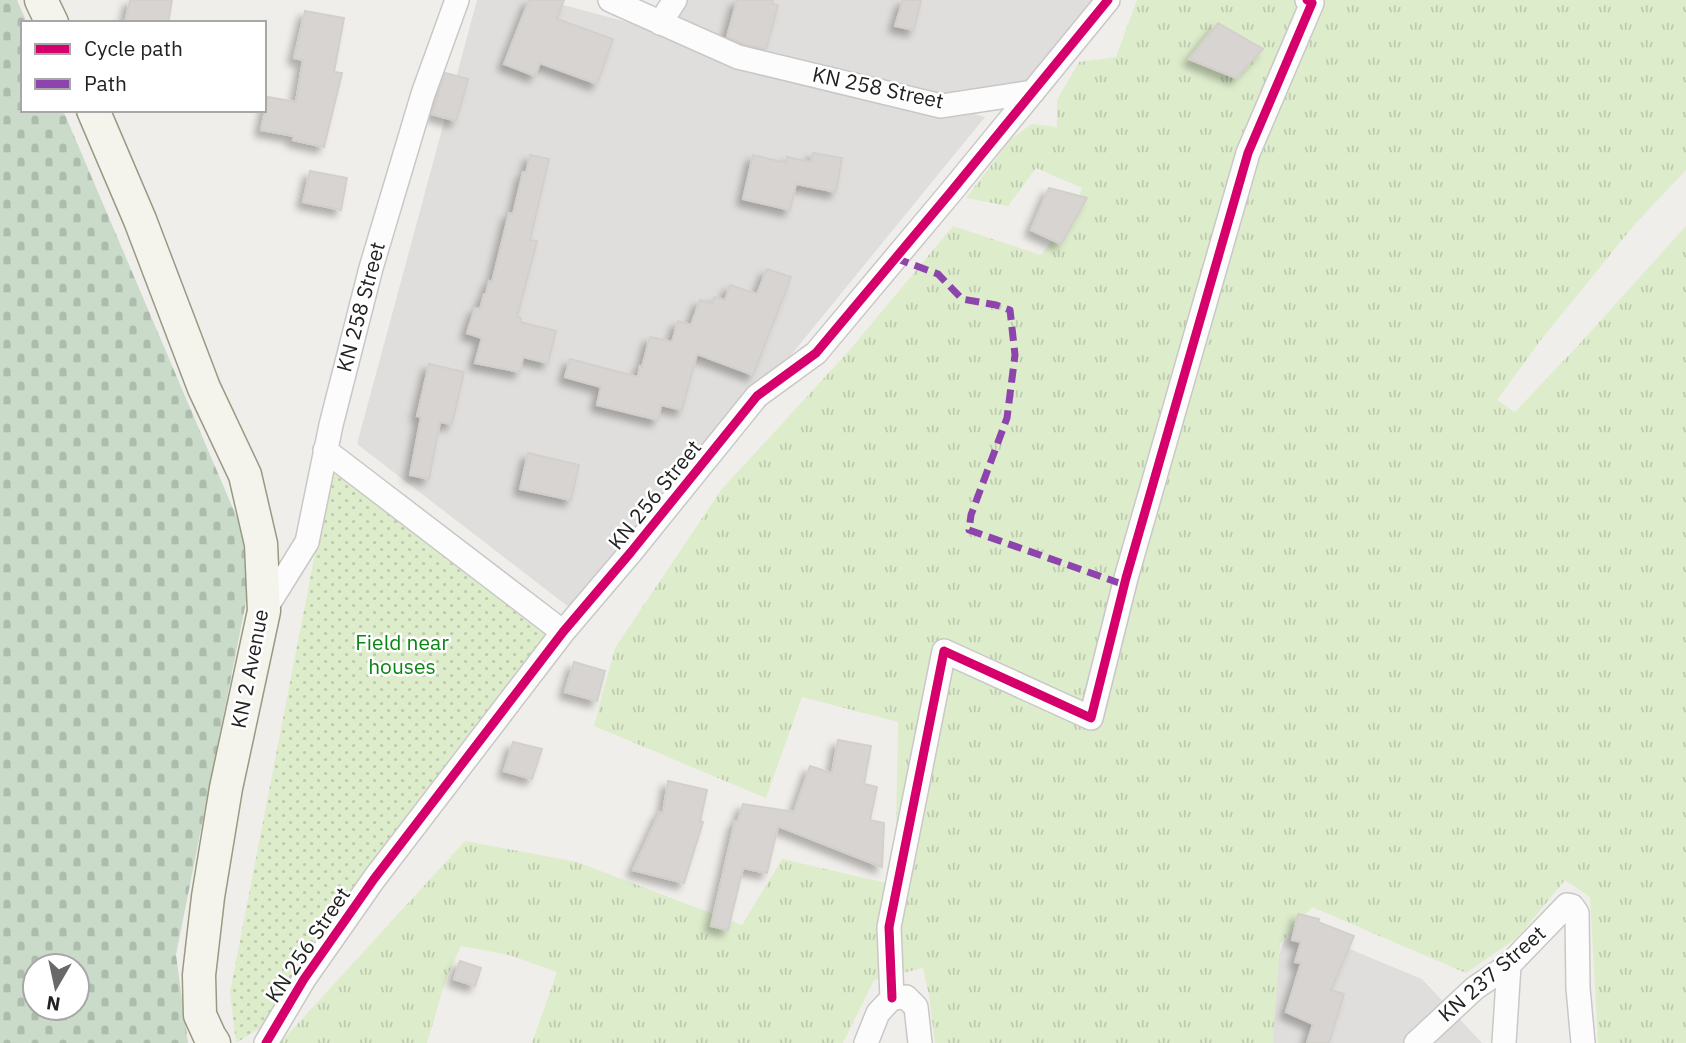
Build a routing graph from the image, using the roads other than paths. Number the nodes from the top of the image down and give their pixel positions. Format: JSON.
{"nodes":[{"id":1,"x":41,"y":0,"type":"edge"},
{"id":2,"x":457,"y":0,"type":"edge"},
{"id":3,"x":610,"y":0,"type":"edge"},
{"id":4,"x":675,"y":0,"type":"edge"},
{"id":5,"x":1108,"y":0,"type":"edge"},
{"id":6,"x":1307,"y":0,"type":"edge"},
{"id":7,"x":51,"y":21,"type":"edge"},
{"id":8,"x":660,"y":23,"type":"junction"},
{"id":9,"x":1033,"y":92,"type":"junction"},
{"id":10,"x":94,"y":112,"type":"edge"},
{"id":11,"x":325,"y":450,"type":"junction"},
{"id":12,"x":264,"y":611,"type":"junction"},
{"id":13,"x":562,"y":632,"type":"junction"},
{"id":14,"x":1508,"y":965,"type":"junction"},
{"id":15,"x":892,"y":998,"type":"junction"},
{"id":16,"x":214,"y":1043,"type":"edge"},
{"id":17,"x":266,"y":1043,"type":"edge"},
{"id":18,"x":866,"y":1043,"type":"edge"},
{"id":19,"x":920,"y":1043,"type":"edge"},
{"id":20,"x":1416,"y":1043,"type":"edge"},
{"id":21,"x":1504,"y":1043,"type":"edge"},
{"id":22,"x":1583,"y":1043,"type":"edge"}],
"edges":[{"from":1,"to":7,"type":"main road"},
{"from":2,"to":11,"type":"street","name":"KN 258 Street"},
{"from":3,"to":8,"type":"street","name":"KN 258 Street"},
{"from":4,"to":8,"type":"street"},
{"from":5,"to":9,"type":"street","name":"KN 256 Street"},
{"from":6,"to":15,"type":"street"},
{"from":8,"to":9,"type":"street","name":"KN 258 Street"},
{"from":9,"to":13,"type":"street","name":"KN 256 Street"},
{"from":10,"to":12,"type":"main road","name":"KN 2 Avenue"},
{"from":11,"to":12,"type":"street","name":"KN 258 Street"},
{"from":11,"to":13,"type":"street"},
{"from":12,"to":16,"type":"main road","name":"KN 2 Avenue"},
{"from":13,"to":17,"type":"street","name":"KN 256 Street"},
{"from":14,"to":20,"type":"street","name":"KN 237 Street"},
{"from":14,"to":21,"type":"street"},
{"from":14,"to":22,"type":"street","name":"KN 237 Street"},
{"from":15,"to":18,"type":"street"},
{"from":15,"to":19,"type":"street"}]}
